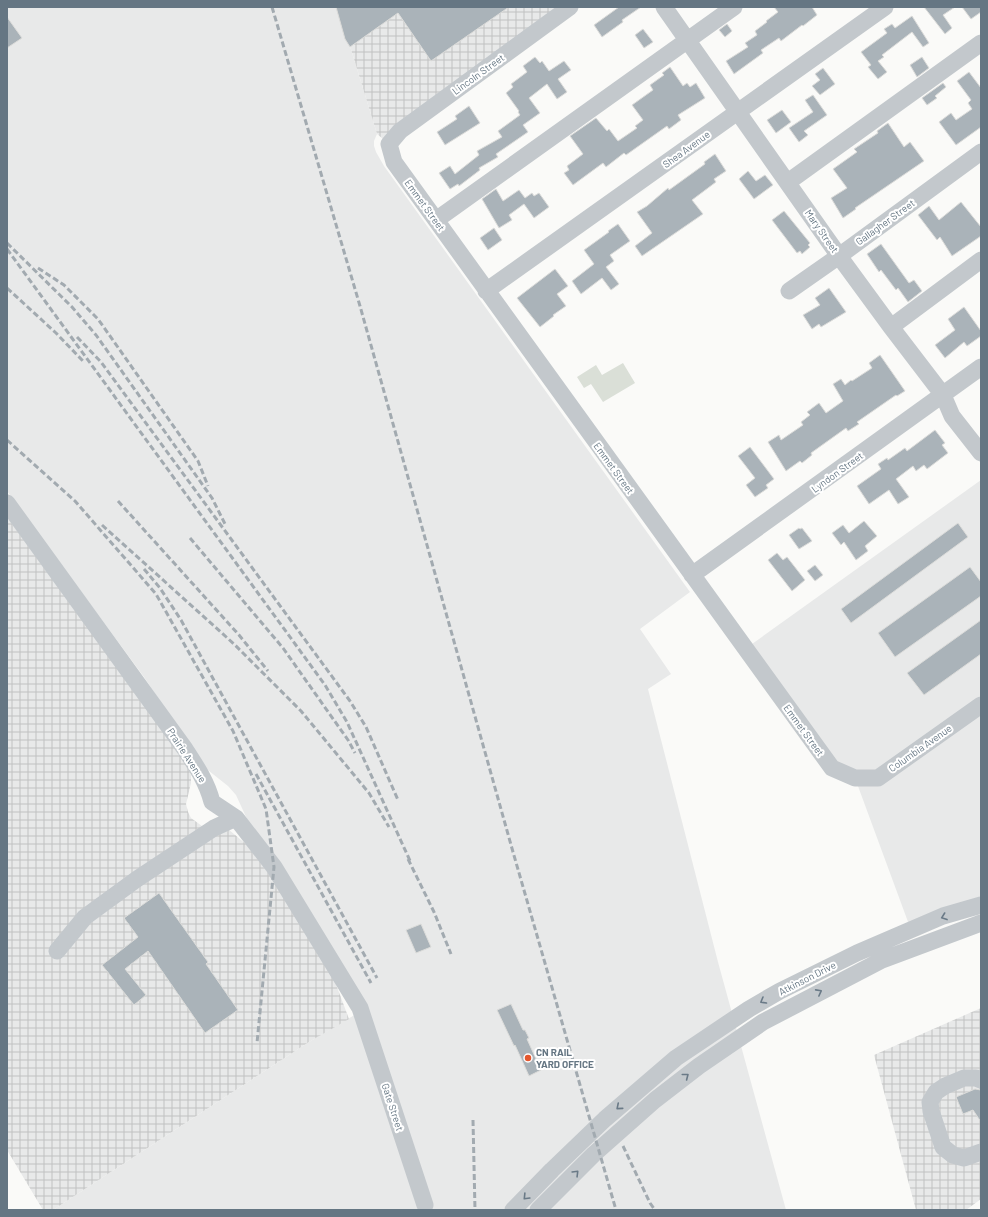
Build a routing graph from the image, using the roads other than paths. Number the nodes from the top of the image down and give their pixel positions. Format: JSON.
{"nodes":[{"id":1,"x":570,"y":7,"type":"edge"},
{"id":2,"x":664,"y":7,"type":"edge"},
{"id":3,"x":734,"y":7,"type":"edge"},
{"id":4,"x":885,"y":7,"type":"edge"},
{"id":5,"x":688,"y":40,"type":"junction"},
{"id":6,"x":981,"y":43,"type":"edge"},
{"id":7,"x":738,"y":111,"type":"junction"},
{"id":8,"x":389,"y":144,"type":"joint"},
{"id":9,"x":981,"y":152,"type":"edge"},
{"id":10,"x":788,"y":182,"type":"junction"},
{"id":11,"x":436,"y":220,"type":"junction"},
{"id":12,"x":839,"y":256,"type":"junction"},
{"id":13,"x":981,"y":260,"type":"edge"},
{"id":14,"x":486,"y":291,"type":"junction"},
{"id":15,"x":789,"y":291,"type":"dead end"},
{"id":16,"x":890,"y":327,"type":"junction"},
{"id":17,"x":981,"y":368,"type":"edge"},
{"id":18,"x":943,"y":395,"type":"junction"},
{"id":19,"x":981,"y":454,"type":"edge"},
{"id":20,"x":7,"y":503,"type":"edge"},
{"id":21,"x":692,"y":575,"type":"junction"},
{"id":22,"x":981,"y":705,"type":"edge"},
{"id":23,"x":855,"y":778,"type":"joint"},
{"id":24,"x":236,"y":818,"type":"junction"},
{"id":25,"x":981,"y":905,"type":"edge"},
{"id":26,"x":981,"y":923,"type":"edge"},
{"id":27,"x":57,"y":951,"type":"dead end"},
{"id":28,"x":360,"y":1008,"type":"joint"},
{"id":29,"x":981,"y":1080,"type":"edge"},
{"id":30,"x":981,"y":1152,"type":"edge"},
{"id":31,"x":426,"y":1205,"type":"dead end"},
{"id":32,"x":513,"y":1210,"type":"edge"},
{"id":33,"x":538,"y":1210,"type":"edge"}],
"edges":[{"from":1,"to":8,"type":"street","name":"Lincoln Street"},
{"from":2,"to":5,"type":"street","name":"Mary Street"},
{"from":3,"to":5,"type":"street"},
{"from":4,"to":7,"type":"street","name":"Shea Avenue"},
{"from":5,"to":7,"type":"street","name":"Mary Street"},
{"from":5,"to":11,"type":"street"},
{"from":6,"to":10,"type":"street"},
{"from":7,"to":10,"type":"street","name":"Mary Street"},
{"from":7,"to":14,"type":"street","name":"Shea Avenue"},
{"from":8,"to":11,"type":"street","name":"Emmet Street"},
{"from":9,"to":12,"type":"street","name":"Gallagher Street"},
{"from":10,"to":12,"type":"street","name":"Mary Street"},
{"from":11,"to":14,"type":"street","name":"Emmet Street"},
{"from":12,"to":15,"type":"street","name":"Gallagher Street"},
{"from":12,"to":16,"type":"street","name":"Mary Street"},
{"from":13,"to":16,"type":"street"},
{"from":14,"to":21,"type":"street","name":"Emmet Street"},
{"from":16,"to":18,"type":"street","name":"Mary Street"},
{"from":17,"to":18,"type":"street","name":"Lyndon Street"},
{"from":18,"to":19,"type":"street","name":"Mary Street"},
{"from":18,"to":21,"type":"street","name":"Lyndon Street"},
{"from":20,"to":24,"type":"street","name":"Prairie Avenue"},
{"from":21,"to":23,"type":"street","name":"Emmet Street"},
{"from":22,"to":23,"type":"street","name":"Columbia Avenue"},
{"from":24,"to":27,"type":"street"},
{"from":24,"to":28,"type":"street","name":"Prairie Avenue"},
{"from":25,"to":32,"type":"street","name":"Atkinson Drive","one_way":true},
{"from":33,"to":26,"type":"street","name":"Atkinson Drive","one_way":true},
{"from":28,"to":31,"type":"street","name":"Gate Street"},
{"from":29,"to":30,"type":"street"}]}
